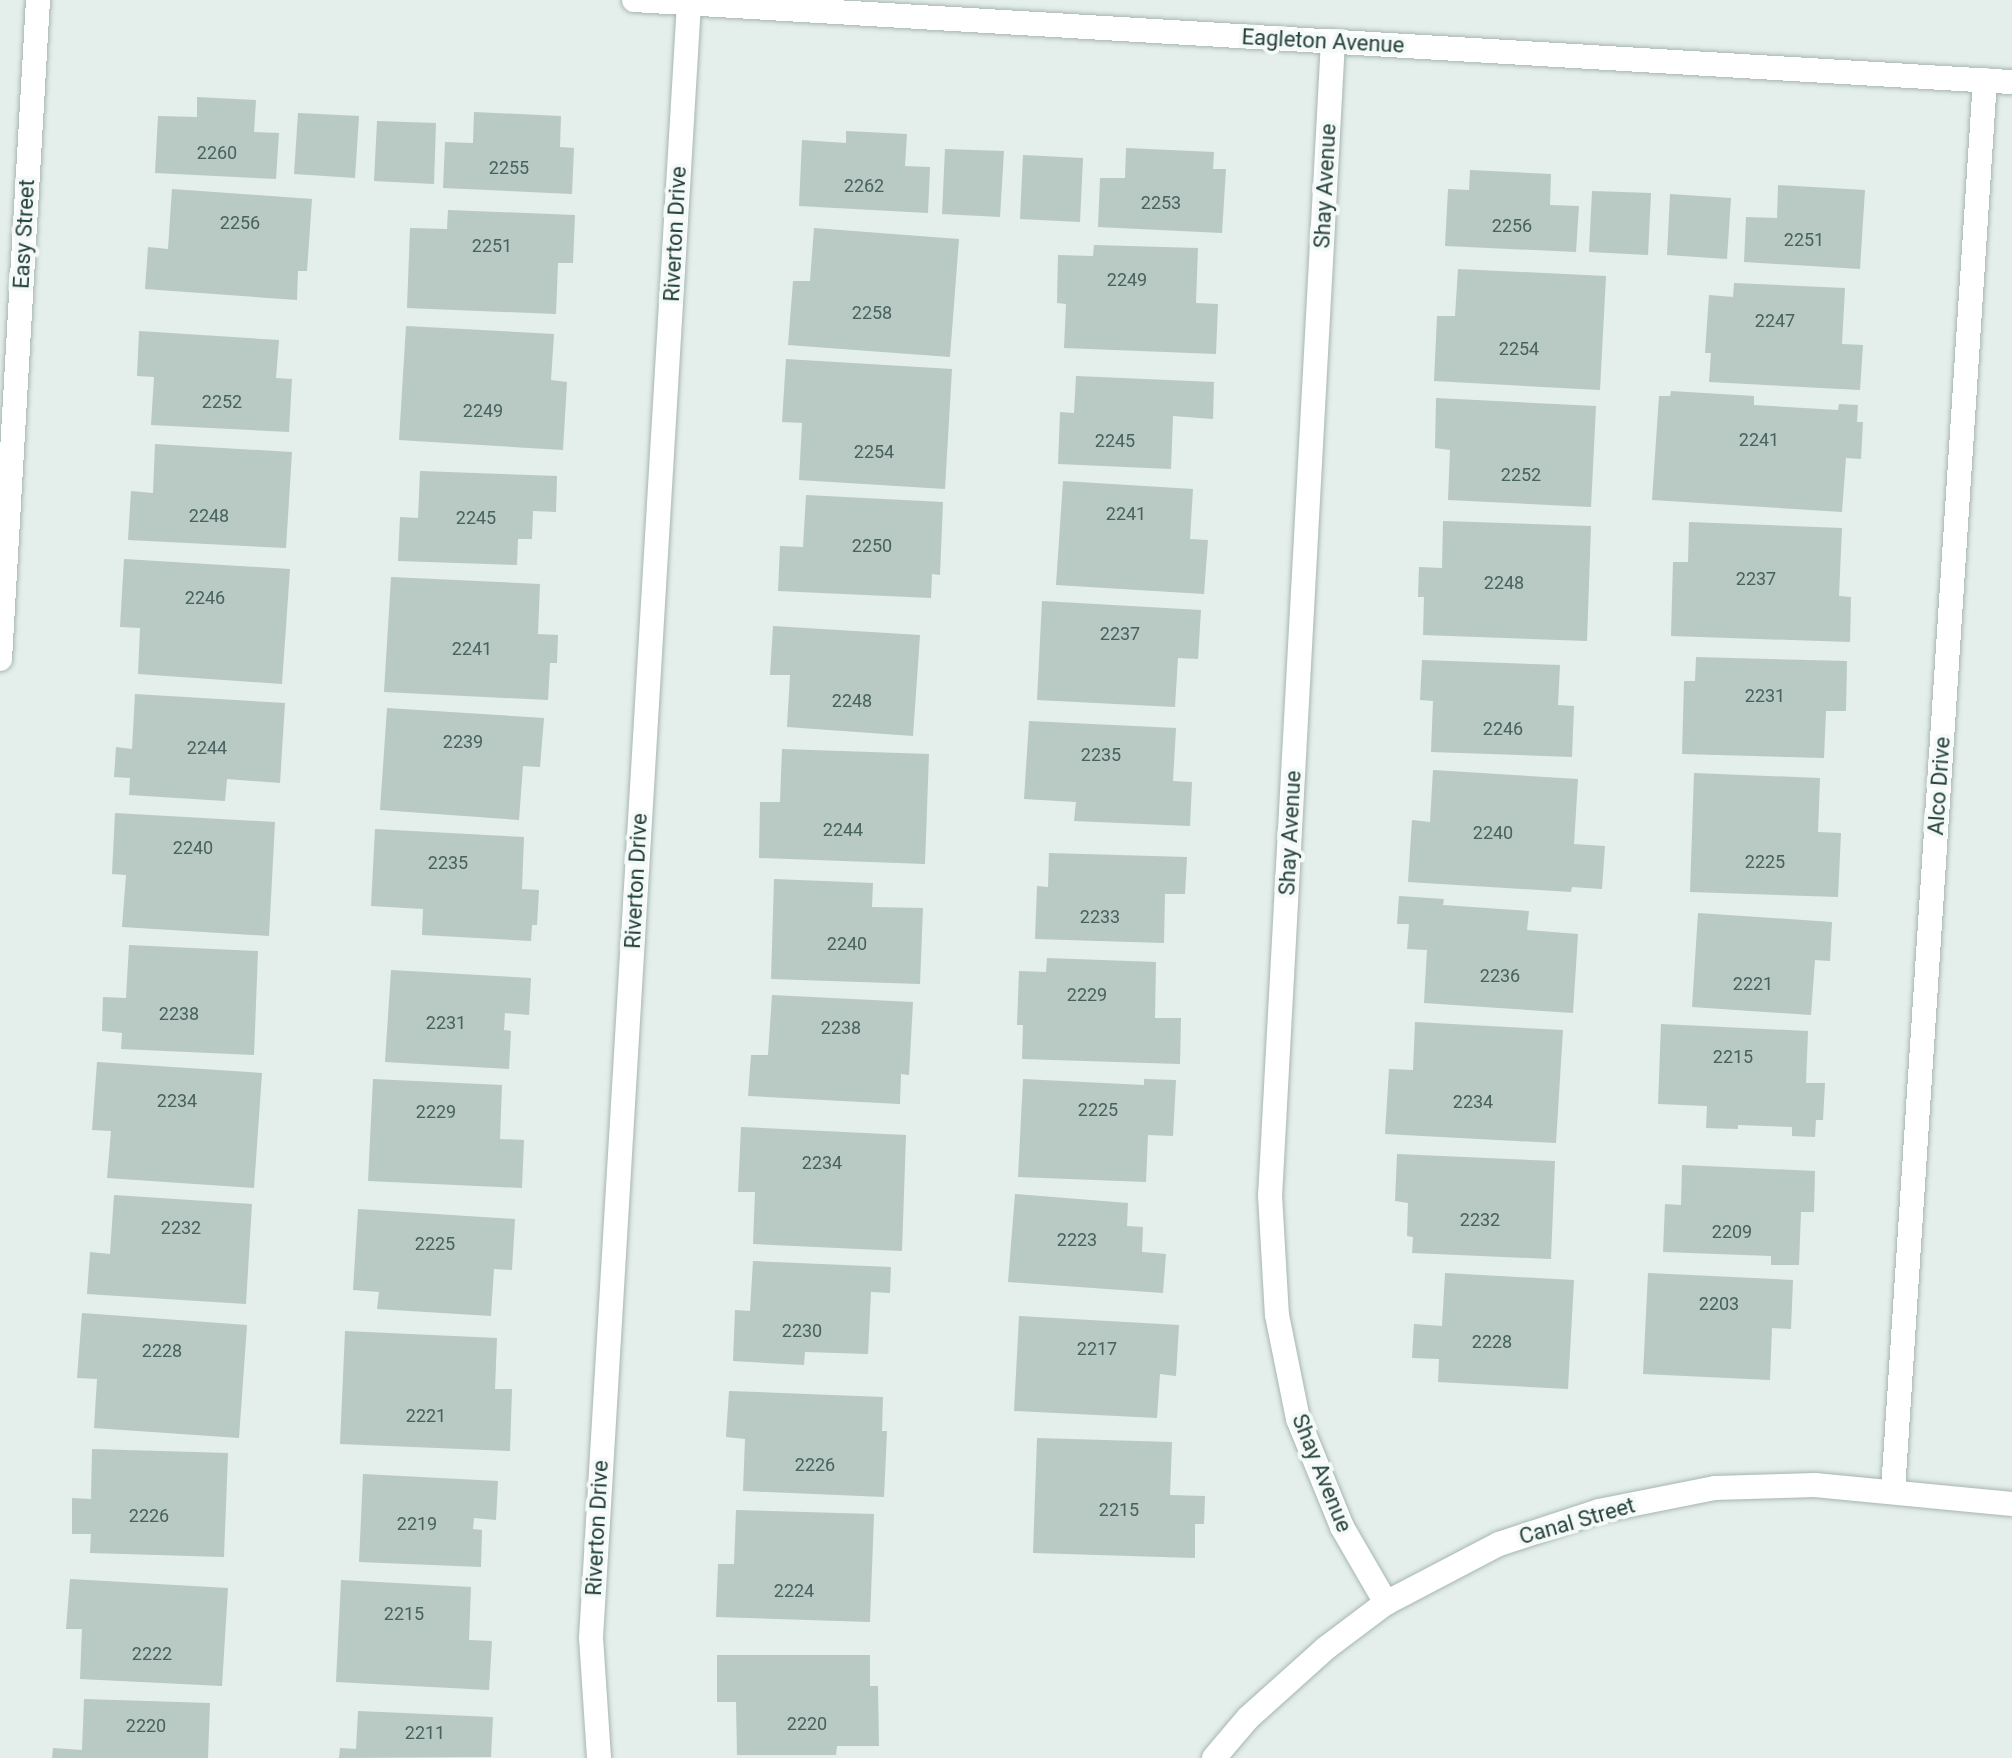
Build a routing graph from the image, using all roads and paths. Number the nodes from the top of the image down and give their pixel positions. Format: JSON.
{"nodes":[{"id":1,"x":38,"y":0,"type":"edge"},
{"id":2,"x":634,"y":0,"type":"edge"},
{"id":3,"x":689,"y":3,"type":"junction"},
{"id":4,"x":1333,"y":41,"type":"junction"},
{"id":5,"x":1985,"y":80,"type":"junction"},
{"id":6,"x":2012,"y":82,"type":"edge"},
{"id":7,"x":0,"y":659,"type":"edge"},
{"id":8,"x":1893,"y":1491,"type":"junction"},
{"id":9,"x":2012,"y":1504,"type":"edge"},
{"id":10,"x":1386,"y":1603,"type":"junction"},
{"id":11,"x":599,"y":1758,"type":"edge"},
{"id":12,"x":1214,"y":1758,"type":"edge"}],
"edges":[{"from":1,"to":7,"type":"street","name":"Easy Street"},
{"from":2,"to":3,"type":"street","name":"Eagleton Avenue"},
{"from":3,"to":4,"type":"street","name":"Eagleton Avenue"},
{"from":3,"to":11,"type":"street","name":"Riverton Drive"},
{"from":4,"to":5,"type":"street","name":"Eagleton Avenue"},
{"from":4,"to":10,"type":"street","name":"Shay Avenue"},
{"from":5,"to":6,"type":"street","name":"Eagleton Avenue"},
{"from":5,"to":8,"type":"street","name":"Alco Drive"},
{"from":8,"to":9,"type":"street","name":"Canal Street"},
{"from":8,"to":10,"type":"street","name":"Canal Street"},
{"from":10,"to":12,"type":"street","name":"Canal Street"}]}
